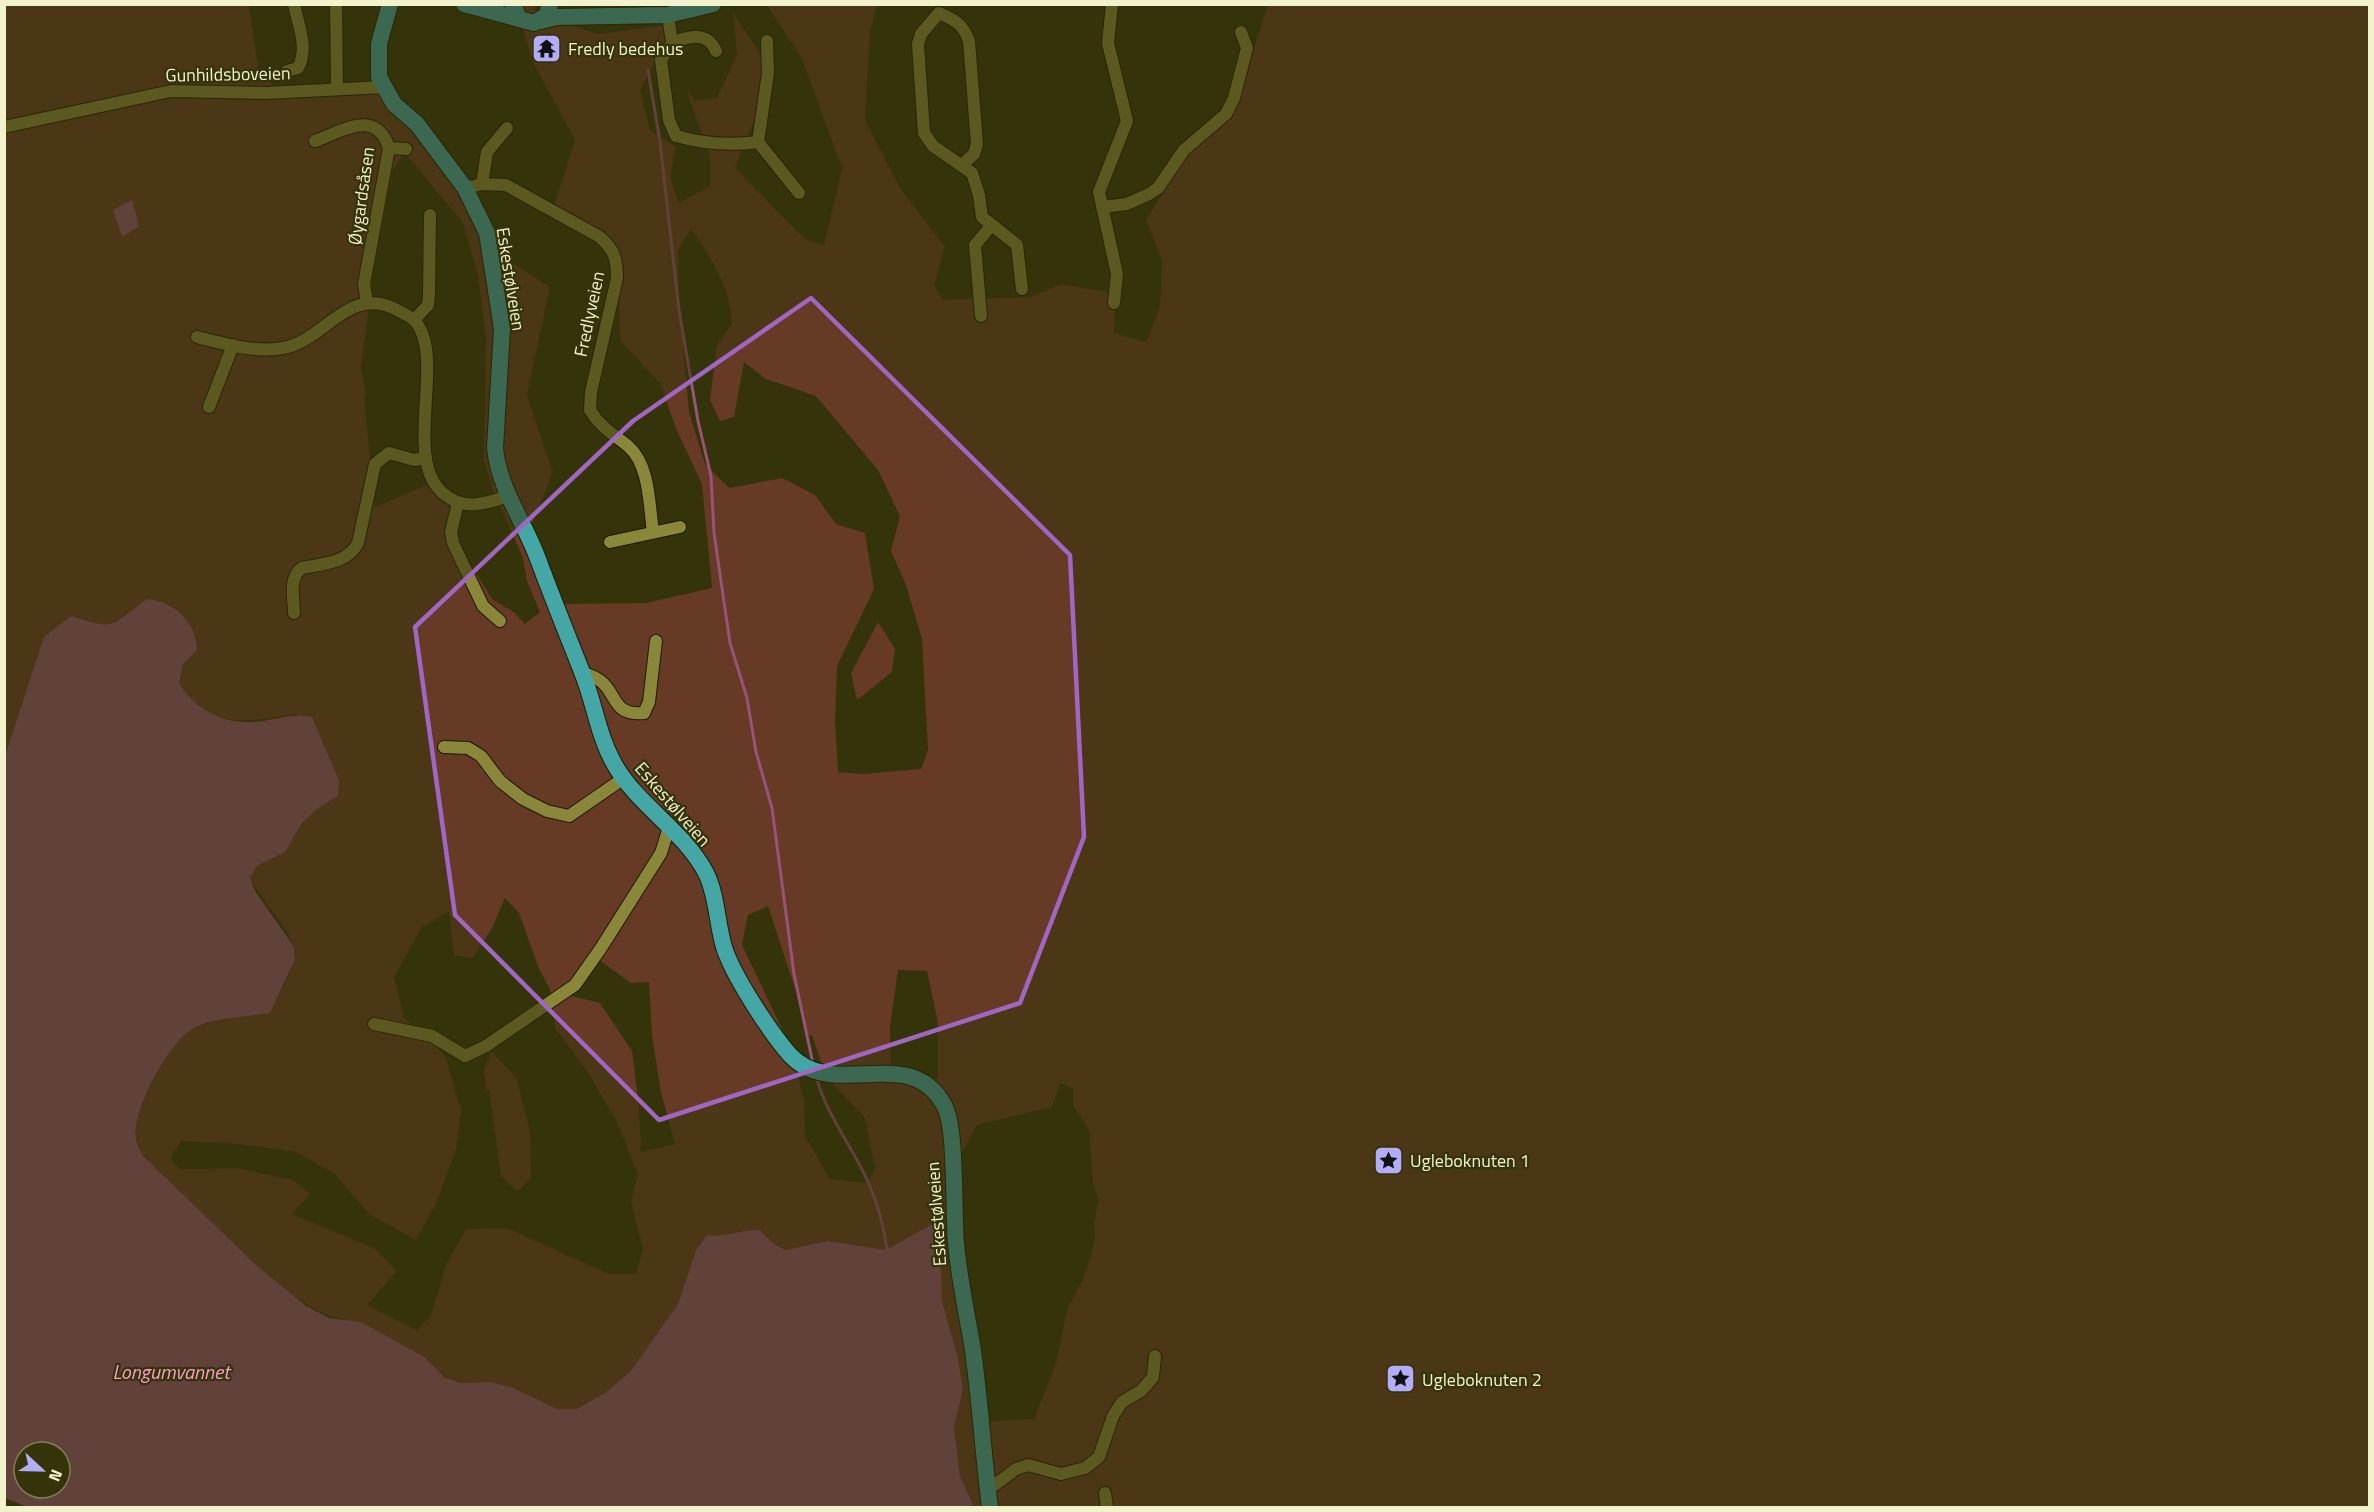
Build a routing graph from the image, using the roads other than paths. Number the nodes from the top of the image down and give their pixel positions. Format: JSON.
{"nodes":[{"id":1,"x":294,"y":4,"type":"edge"},
{"id":2,"x":336,"y":4,"type":"edge"},
{"id":3,"x":390,"y":4,"type":"edge"},
{"id":4,"x":464,"y":4,"type":"edge"},
{"id":5,"x":550,"y":4,"type":"edge"},
{"id":6,"x":562,"y":4,"type":"edge"},
{"id":7,"x":713,"y":4,"type":"edge"},
{"id":8,"x":1112,"y":4,"type":"edge"},
{"id":9,"x":940,"y":9,"type":"edge"},
{"id":10,"x":516,"y":12,"type":"edge"},
{"id":11,"x":668,"y":15,"type":"junction"},
{"id":12,"x":602,"y":16,"type":"junction"},
{"id":13,"x":541,"y":21,"type":"junction"},
{"id":14,"x":1241,"y":32,"type":"dead end"},
{"id":15,"x":766,"y":41,"type":"dead end"},
{"id":16,"x":672,"y":43,"type":"junction"},
{"id":17,"x":716,"y":51,"type":"dead end"},
{"id":18,"x":287,"y":71,"type":"dead end"},
{"id":19,"x":384,"y":87,"type":"junction"},
{"id":20,"x":337,"y":88,"type":"junction"},
{"id":21,"x":4,"y":128,"type":"edge"},
{"id":22,"x":507,"y":128,"type":"dead end"},
{"id":23,"x":315,"y":141,"type":"dead end"},
{"id":24,"x":758,"y":142,"type":"junction"},
{"id":25,"x":389,"y":148,"type":"junction"},
{"id":26,"x":406,"y":149,"type":"dead end"},
{"id":27,"x":962,"y":165,"type":"junction"},
{"id":28,"x":482,"y":184,"type":"junction"},
{"id":29,"x":465,"y":188,"type":"junction"},
{"id":30,"x":799,"y":193,"type":"dead end"},
{"id":31,"x":1102,"y":207,"type":"junction"},
{"id":32,"x":430,"y":215,"type":"dead end"},
{"id":33,"x":991,"y":226,"type":"junction"},
{"id":34,"x":1022,"y":289,"type":"dead end"},
{"id":35,"x":367,"y":303,"type":"junction"},
{"id":36,"x":1114,"y":303,"type":"dead end"},
{"id":37,"x":981,"y":316,"type":"dead end"},
{"id":38,"x":414,"y":320,"type":"junction"},
{"id":39,"x":197,"y":337,"type":"dead end"},
{"id":40,"x":232,"y":345,"type":"junction"},
{"id":41,"x":209,"y":407,"type":"dead end"},
{"id":42,"x":426,"y":458,"type":"junction"},
{"id":43,"x":508,"y":496,"type":"junction"},
{"id":44,"x":458,"y":503,"type":"junction"},
{"id":45,"x":680,"y":527,"type":"dead end"},
{"id":46,"x":653,"y":532,"type":"junction"},
{"id":47,"x":610,"y":542,"type":"dead end"},
{"id":48,"x":294,"y":613,"type":"dead end"},
{"id":49,"x":500,"y":621,"type":"dead end"},
{"id":50,"x":656,"y":641,"type":"dead end"},
{"id":51,"x":583,"y":673,"type":"junction"},
{"id":52,"x":444,"y":747,"type":"dead end"},
{"id":53,"x":624,"y":778,"type":"junction"},
{"id":54,"x":669,"y":827,"type":"junction"},
{"id":55,"x":374,"y":1024,"type":"dead end"},
{"id":56,"x":1155,"y":1356,"type":"dead end"},
{"id":57,"x":988,"y":1490,"type":"junction"},
{"id":58,"x":1105,"y":1493,"type":"dead end"},
{"id":59,"x":990,"y":1508,"type":"edge"},
{"id":60,"x":1107,"y":1508,"type":"edge"}],
"edges":[{"from":1,"to":18,"type":"street"},
{"from":2,"to":20,"type":"street"},
{"from":3,"to":19,"type":"main road","name":"Eskestølveien"},
{"from":4,"to":10,"type":"main road"},
{"from":5,"to":13,"type":"main road"},
{"from":6,"to":12,"type":"main road"},
{"from":7,"to":11,"type":"main road"},
{"from":8,"to":31,"type":"street"},
{"from":9,"to":27,"type":"street"},
{"from":9,"to":27,"type":"street"},
{"from":10,"to":13,"type":"main road"},
{"from":11,"to":12,"type":"main road"},
{"from":11,"to":16,"type":"street"},
{"from":12,"to":13,"type":"main road"},
{"from":14,"to":31,"type":"street"},
{"from":15,"to":24,"type":"street"},
{"from":16,"to":17,"type":"street"},
{"from":16,"to":24,"type":"street"},
{"from":19,"to":20,"type":"street","name":"Gunhildsboveien"},
{"from":19,"to":29,"type":"main road","name":"Eskestølveien"},
{"from":20,"to":21,"type":"street","name":"Gunhildsboveien"},
{"from":22,"to":28,"type":"street"},
{"from":23,"to":25,"type":"street","name":"Øygardsåsen"},
{"from":24,"to":30,"type":"street"},
{"from":25,"to":26,"type":"street"},
{"from":25,"to":35,"type":"street","name":"Øygardsåsen"},
{"from":27,"to":33,"type":"street"},
{"from":28,"to":29,"type":"street","name":"Fredlyveien"},
{"from":28,"to":46,"type":"street","name":"Fredlyveien"},
{"from":29,"to":43,"type":"main road","name":"Eskestølveien"},
{"from":31,"to":36,"type":"street"},
{"from":32,"to":38,"type":"street"},
{"from":33,"to":34,"type":"street"},
{"from":33,"to":37,"type":"street"},
{"from":35,"to":38,"type":"street"},
{"from":35,"to":40,"type":"street"},
{"from":38,"to":42,"type":"street"},
{"from":39,"to":40,"type":"street"},
{"from":40,"to":41,"type":"street"},
{"from":42,"to":44,"type":"street"},
{"from":42,"to":48,"type":"street"},
{"from":43,"to":44,"type":"street"},
{"from":43,"to":51,"type":"main road","name":"Eskestølveien"},
{"from":44,"to":49,"type":"street"},
{"from":45,"to":46,"type":"street"},
{"from":46,"to":47,"type":"street"},
{"from":50,"to":51,"type":"street"},
{"from":51,"to":53,"type":"main road","name":"Eskestølveien"},
{"from":52,"to":53,"type":"street"},
{"from":53,"to":54,"type":"main road","name":"Eskestølveien"},
{"from":54,"to":55,"type":"street"},
{"from":54,"to":57,"type":"main road","name":"Eskestølveien"},
{"from":56,"to":57,"type":"street"},
{"from":57,"to":59,"type":"main road","name":"Eskestølveien"},
{"from":58,"to":60,"type":"street"}]}
